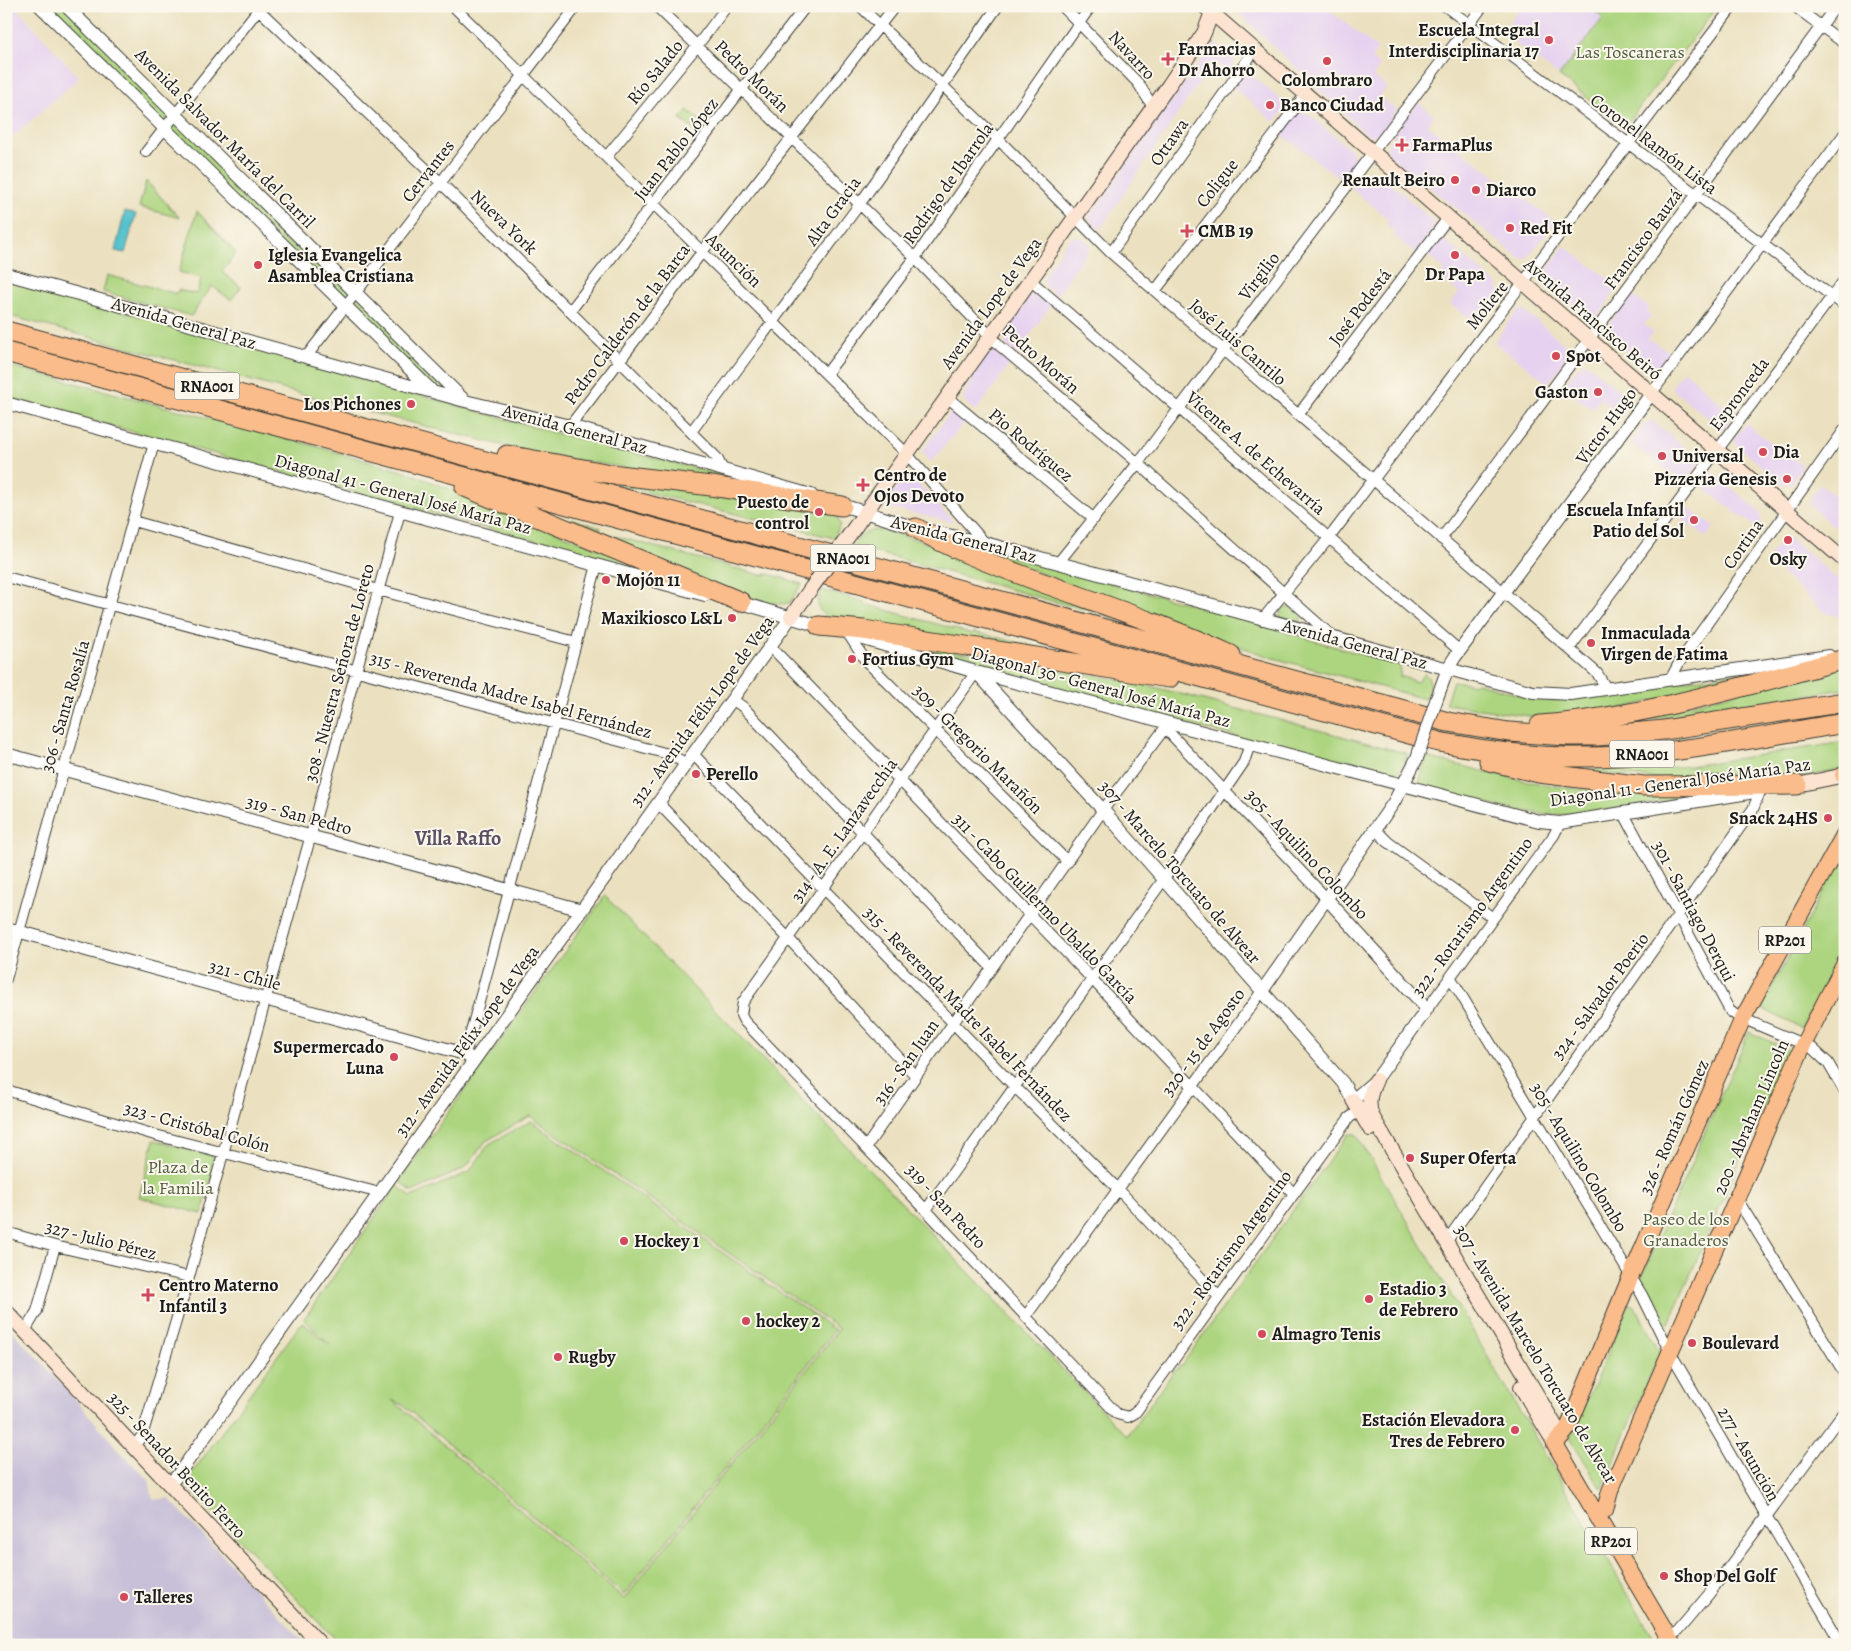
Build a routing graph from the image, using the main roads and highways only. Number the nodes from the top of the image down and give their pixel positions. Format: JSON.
{"nodes":[{"id":1,"x":1210,"y":9,"type":"edge"},
{"id":2,"x":6,"y":331,"type":"edge"},
{"id":3,"x":6,"y":352,"type":"edge"},
{"id":4,"x":6,"y":356,"type":"edge"},
{"id":5,"x":43,"y":362,"type":"junction"},
{"id":6,"x":409,"y":440,"type":"junction"},
{"id":7,"x":404,"y":460,"type":"junction"},
{"id":8,"x":842,"y":506,"type":"road end"},
{"id":9,"x":916,"y":528,"type":"road end"},
{"id":10,"x":1844,"y":559,"type":"edge"},
{"id":11,"x":741,"y":602,"type":"road end"},
{"id":12,"x":791,"y":617,"type":"road end"},
{"id":13,"x":819,"y":626,"type":"road end"},
{"id":14,"x":1845,"y":659,"type":"edge"},
{"id":15,"x":1278,"y":677,"type":"junction"},
{"id":16,"x":1242,"y":688,"type":"junction"},
{"id":17,"x":1845,"y":702,"type":"edge"},
{"id":18,"x":1845,"y":723,"type":"edge"},
{"id":19,"x":1487,"y":729,"type":"junction"},
{"id":20,"x":1439,"y":742,"type":"junction"},
{"id":21,"x":1844,"y":775,"type":"edge"},
{"id":22,"x":1797,"y":785,"type":"joint"},
{"id":23,"x":1845,"y":833,"type":"edge"},
{"id":24,"x":1845,"y":851,"type":"edge"},
{"id":25,"x":1828,"y":863,"type":"junction"},
{"id":26,"x":1845,"y":963,"type":"edge"},
{"id":27,"x":1376,"y":1080,"type":"road end"},
{"id":28,"x":1356,"y":1105,"type":"road end"},
{"id":29,"x":6,"y":1311,"type":"edge"},
{"id":30,"x":1558,"y":1441,"type":"junction"},
{"id":31,"x":1606,"y":1510,"type":"junction"},
{"id":32,"x":1676,"y":1640,"type":"edge"},
{"id":33,"x":321,"y":1645,"type":"edge"}],
"edges":[{"from":1,"to":10,"type":"main road","name":"Avenida Francisco Beiró"},
{"from":1,"to":12,"type":"main road","name":"Avenida Lope de Vega","bridge":true},
{"from":2,"to":6,"type":"highway","number":"RNA001"},
{"from":3,"to":5,"type":"highway","number":"RNA001"},
{"from":4,"to":5,"type":"highway"},
{"from":5,"to":7,"type":"highway","number":"RNA001"},
{"from":6,"to":8,"type":"highway"},
{"from":6,"to":15,"type":"highway","number":"RNA001"},
{"from":7,"to":11,"type":"highway"},
{"from":7,"to":16,"type":"highway","number":"RNA001"},
{"from":9,"to":15,"type":"highway"},
{"from":13,"to":16,"type":"highway"},
{"from":14,"to":19,"type":"highway"},
{"from":15,"to":19,"type":"highway","number":"RNA001"},
{"from":16,"to":20,"type":"highway","number":"RNA001"},
{"from":17,"to":19,"type":"highway","number":"RNA001"},
{"from":18,"to":20,"type":"highway","number":"RNA001"},
{"from":20,"to":22,"type":"highway"},
{"from":21,"to":22,"type":"main road","name":"Diagonal 11 - General José María Paz"},
{"from":23,"to":25,"type":"main road","name":"326 - Román Gómez","number":"RP201"},
{"from":24,"to":25,"type":"main road"},
{"from":25,"to":30,"type":"main road","name":"326 - Román Gómez","number":"RP201"},
{"from":26,"to":31,"type":"main road","name":"200 - Abraham Lincoln","number":"RP201"},
{"from":27,"to":30,"type":"main road","name":"307 - Avenida Marcelo Torcuato de Alvear"},
{"from":28,"to":30,"type":"main road","name":"307 - Avenida Marcelo Torcuato de Alvear"},
{"from":29,"to":33,"type":"main road","name":"325 - Senador Benito Ferro"},
{"from":30,"to":31,"type":"main road","name":"307 - Avenida Marcelo Torcuato de Alvear","number":"RP201"},
{"from":30,"to":32,"type":"main road","name":"307 - Avenida Marcelo Torcuato de Alvear","number":"RP201"},
{"from":31,"to":32,"type":"main road","name":"307 - Avenida Marcelo Torcuato de Alvear","number":"RP201"}]}
